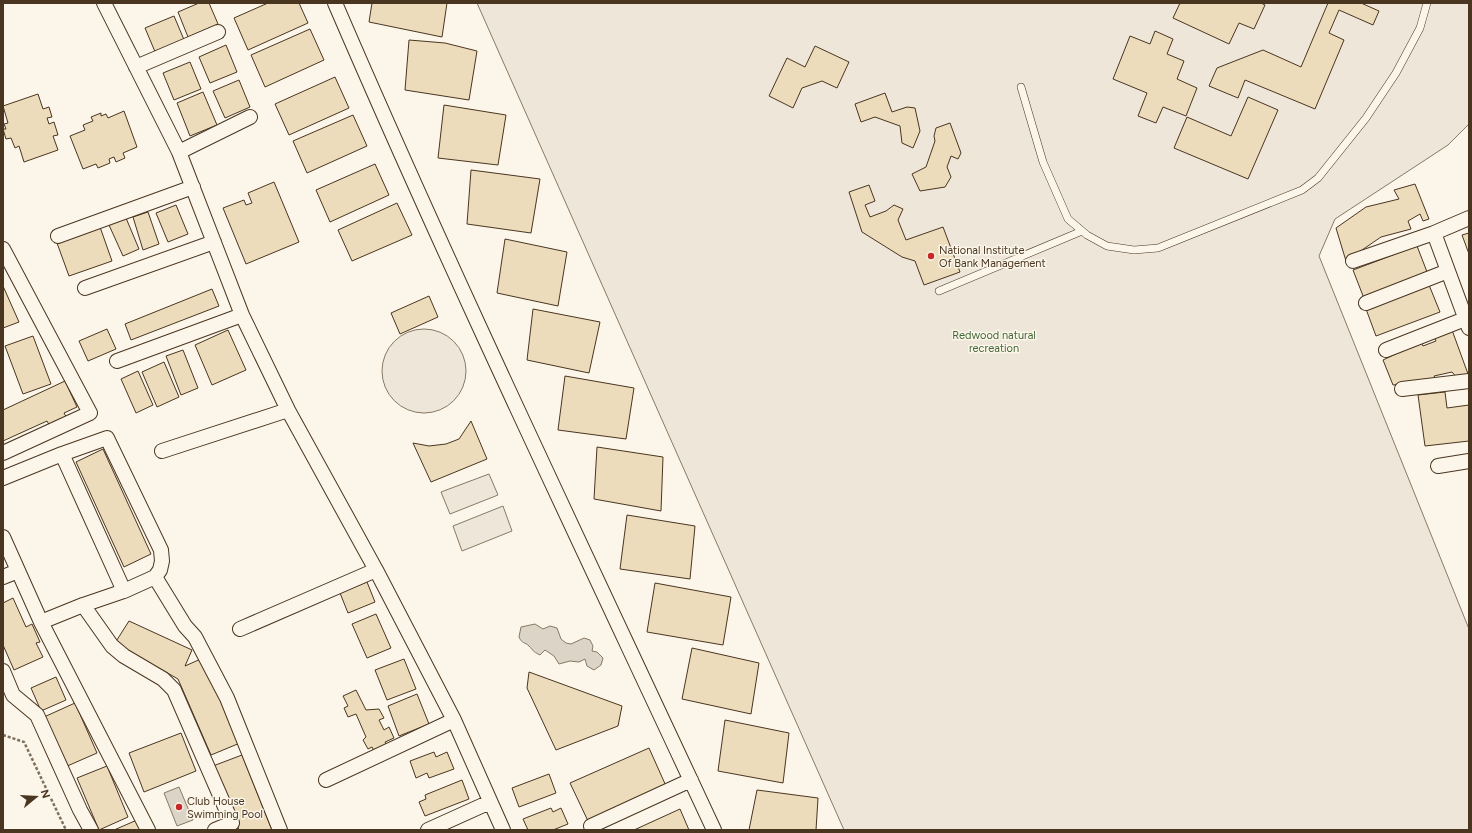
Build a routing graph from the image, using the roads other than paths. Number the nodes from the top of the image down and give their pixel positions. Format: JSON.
{"nodes":[{"id":1,"x":104,"y":3,"type":"edge"},
{"id":2,"x":335,"y":3,"type":"edge"},
{"id":3,"x":1427,"y":3,"type":"edge"},
{"id":4,"x":218,"y":32,"type":"dead end"},
{"id":5,"x":136,"y":67,"type":"junction"},
{"id":6,"x":1021,"y":87,"type":"dead end"},
{"id":7,"x":250,"y":117,"type":"dead end"},
{"id":8,"x":179,"y":152,"type":"junction"},
{"id":9,"x":193,"y":187,"type":"junction"},
{"id":10,"x":1469,"y":218,"type":"edge"},
{"id":11,"x":1082,"y":231,"type":"junction"},
{"id":12,"x":1434,"y":233,"type":"junction"},
{"id":13,"x":58,"y":236,"type":"dead end"},
{"id":14,"x":214,"y":242,"type":"junction"},
{"id":15,"x":3,"y":249,"type":"edge"},
{"id":16,"x":1353,"y":261,"type":"dead end"},
{"id":17,"x":1448,"y":271,"type":"junction"},
{"id":18,"x":85,"y":288,"type":"dead end"},
{"id":19,"x":939,"y":292,"type":"dead end"},
{"id":20,"x":1366,"y":303,"type":"dead end"},
{"id":21,"x":242,"y":315,"type":"junction"},
{"id":22,"x":1467,"y":324,"type":"edge"},
{"id":23,"x":1386,"y":350,"type":"dead end"},
{"id":24,"x":117,"y":361,"type":"dead end"},
{"id":25,"x":1469,"y":381,"type":"edge"},
{"id":26,"x":1402,"y":389,"type":"dead end"},
{"id":27,"x":288,"y":410,"type":"junction"},
{"id":28,"x":162,"y":451,"type":"dead end"},
{"id":29,"x":3,"y":453,"type":"edge"},
{"id":30,"x":62,"y":454,"type":"junction"},
{"id":31,"x":1469,"y":461,"type":"edge"},
{"id":32,"x":1438,"y":466,"type":"dead end"},
{"id":33,"x":3,"y":478,"type":"edge"},
{"id":34,"x":3,"y":537,"type":"edge"},
{"id":35,"x":376,"y":570,"type":"junction"},
{"id":36,"x":18,"y":571,"type":"junction"},
{"id":37,"x":3,"y":577,"type":"edge"},
{"id":38,"x":155,"y":577,"type":"junction"},
{"id":39,"x":124,"y":591,"type":"junction"},
{"id":40,"x":83,"y":605,"type":"junction"},
{"id":41,"x":42,"y":622,"type":"junction"},
{"id":42,"x":240,"y":629,"type":"dead end"},
{"id":43,"x":3,"y":671,"type":"edge"},
{"id":44,"x":454,"y":720,"type":"junction"},
{"id":45,"x":326,"y":780,"type":"dead end"},
{"id":46,"x":691,"y":780,"type":"junction"},
{"id":47,"x":490,"y":802,"type":"junction"},
{"id":48,"x":591,"y":826,"type":"dead end"},
{"id":49,"x":233,"y":827,"type":"edge"},
{"id":50,"x":91,"y":830,"type":"edge"},
{"id":51,"x":148,"y":830,"type":"edge"},
{"id":52,"x":215,"y":830,"type":"edge"},
{"id":53,"x":280,"y":830,"type":"edge"},
{"id":54,"x":428,"y":830,"type":"edge"},
{"id":55,"x":503,"y":830,"type":"edge"},
{"id":56,"x":714,"y":830,"type":"edge"}],
"edges":[{"from":1,"to":5,"type":"street"},
{"from":2,"to":46,"type":"street"},
{"from":3,"to":11,"type":"lane"},
{"from":4,"to":5,"type":"street"},
{"from":5,"to":8,"type":"street"},
{"from":6,"to":11,"type":"lane"},
{"from":7,"to":8,"type":"street"},
{"from":8,"to":9,"type":"street"},
{"from":9,"to":13,"type":"street"},
{"from":9,"to":14,"type":"street"},
{"from":10,"to":12,"type":"street"},
{"from":11,"to":19,"type":"lane"},
{"from":12,"to":16,"type":"street"},
{"from":12,"to":17,"type":"street"},
{"from":14,"to":18,"type":"street"},
{"from":14,"to":21,"type":"street"},
{"from":15,"to":29,"type":"street"},
{"from":17,"to":20,"type":"street"},
{"from":17,"to":22,"type":"street"},
{"from":21,"to":24,"type":"street"},
{"from":21,"to":27,"type":"street"},
{"from":22,"to":23,"type":"street"},
{"from":25,"to":26,"type":"street"},
{"from":27,"to":28,"type":"street"},
{"from":27,"to":35,"type":"street"},
{"from":30,"to":33,"type":"street"},
{"from":30,"to":38,"type":"street"},
{"from":30,"to":39,"type":"street"},
{"from":31,"to":32,"type":"street"},
{"from":34,"to":36,"type":"street"},
{"from":35,"to":42,"type":"street"},
{"from":35,"to":44,"type":"street"},
{"from":36,"to":37,"type":"street"},
{"from":36,"to":41,"type":"street"},
{"from":38,"to":39,"type":"street"},
{"from":38,"to":53,"type":"street"},
{"from":39,"to":40,"type":"street"},
{"from":40,"to":41,"type":"street"},
{"from":40,"to":49,"type":"street"},
{"from":41,"to":51,"type":"street"},
{"from":43,"to":50,"type":"street"},
{"from":44,"to":45,"type":"street"},
{"from":44,"to":47,"type":"street"},
{"from":46,"to":48,"type":"street"},
{"from":46,"to":56,"type":"street"},
{"from":47,"to":54,"type":"street"},
{"from":47,"to":55,"type":"street"},
{"from":49,"to":52,"type":"street"}]}
